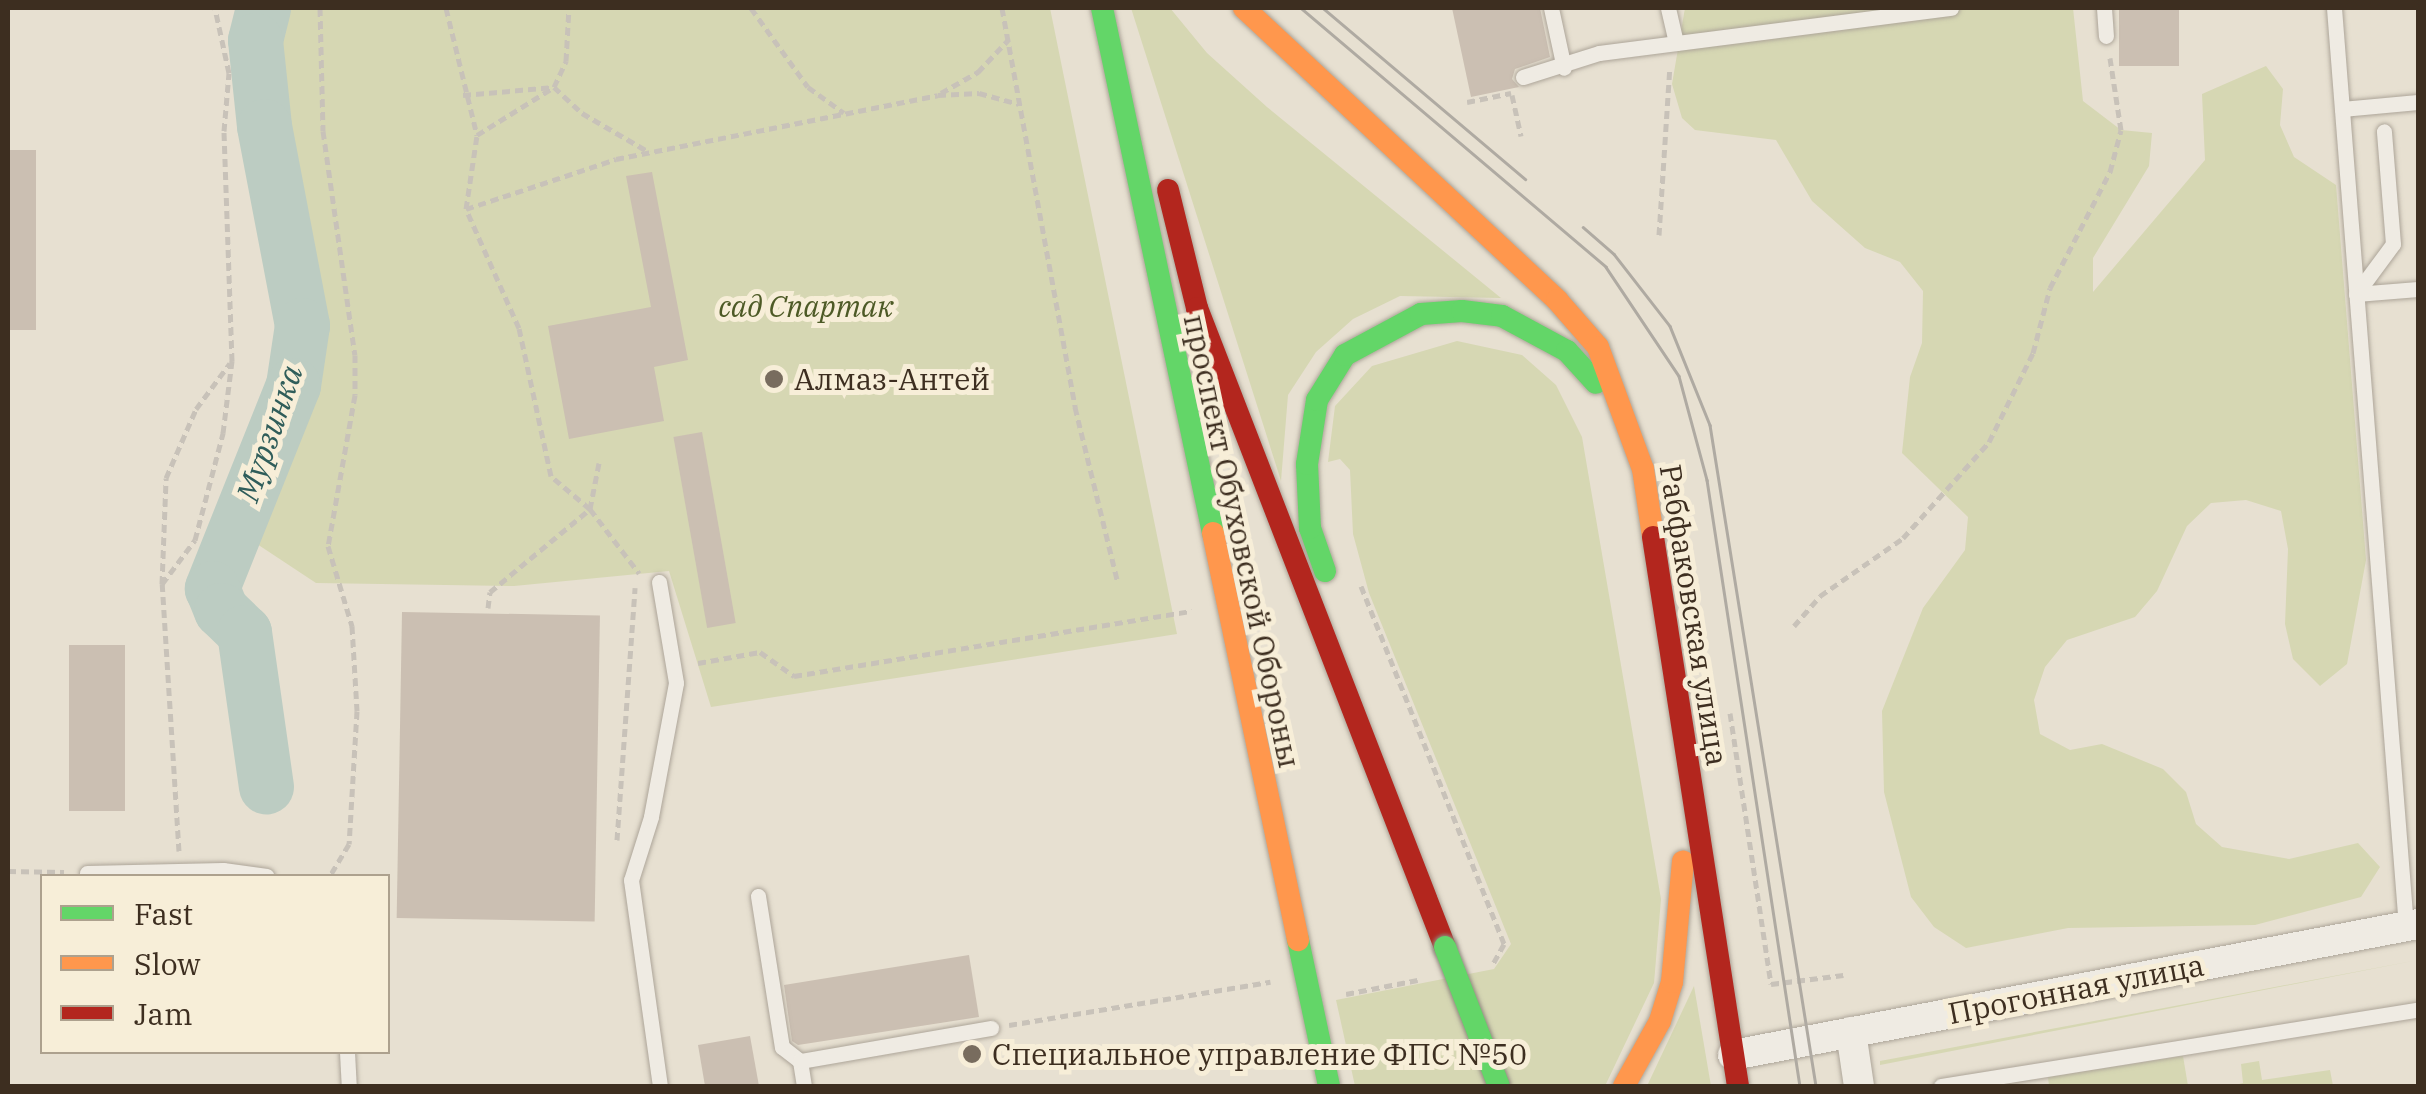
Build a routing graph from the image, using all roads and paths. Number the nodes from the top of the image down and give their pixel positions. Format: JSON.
{"nodes":[{"id":1,"x":215,"y":8,"type":"edge"},
{"id":2,"x":320,"y":8,"type":"edge"},
{"id":3,"x":446,"y":8,"type":"edge"},
{"id":4,"x":570,"y":8,"type":"edge"},
{"id":5,"x":751,"y":8,"type":"edge"},
{"id":6,"x":1002,"y":8,"type":"edge"},
{"id":7,"x":1103,"y":8,"type":"edge"},
{"id":8,"x":1244,"y":8,"type":"edge"},
{"id":9,"x":1551,"y":8,"type":"edge"},
{"id":10,"x":1668,"y":8,"type":"edge"},
{"id":11,"x":1951,"y":8,"type":"edge"},
{"id":12,"x":2104,"y":8,"type":"edge"},
{"id":13,"x":2334,"y":8,"type":"edge"},
{"id":14,"x":2106,"y":36,"type":"joint"},
{"id":15,"x":1008,"y":40,"type":"junction"},
{"id":16,"x":1672,"y":44,"type":"junction"},
{"id":17,"x":1564,"y":68,"type":"junction"},
{"id":18,"x":1523,"y":78,"type":"joint"},
{"id":19,"x":554,"y":87,"type":"junction"},
{"id":20,"x":1512,"y":92,"type":"junction"},
{"id":21,"x":938,"y":95,"type":"junction"},
{"id":22,"x":463,"y":96,"type":"junction"},
{"id":23,"x":1466,"y":102,"type":"dead end"},
{"id":24,"x":2418,"y":102,"type":"edge"},
{"id":25,"x":1019,"y":104,"type":"junction"},
{"id":26,"x":2342,"y":109,"type":"junction"},
{"id":27,"x":844,"y":114,"type":"junction"},
{"id":28,"x":2384,"y":130,"type":"dead end"},
{"id":29,"x":477,"y":135,"type":"junction"},
{"id":30,"x":1520,"y":136,"type":"dead end"},
{"id":31,"x":650,"y":152,"type":"junction"},
{"id":32,"x":466,"y":209,"type":"junction"},
{"id":33,"x":1659,"y":236,"type":"dead end"},
{"id":34,"x":2418,"y":289,"type":"edge"},
{"id":35,"x":2356,"y":294,"type":"junction"},
{"id":36,"x":232,"y":361,"type":"junction"},
{"id":37,"x":599,"y":463,"type":"dead end"},
{"id":38,"x":1644,"y":470,"type":"junction"},
{"id":39,"x":590,"y":509,"type":"junction"},
{"id":40,"x":659,"y":582,"type":"joint"},
{"id":41,"x":1118,"y":582,"type":"dead end"},
{"id":42,"x":162,"y":584,"type":"junction"},
{"id":43,"x":488,"y":608,"type":"dead end"},
{"id":44,"x":1200,"y":610,"type":"dead end"},
{"id":45,"x":1794,"y":626,"type":"dead end"},
{"id":46,"x":672,"y":647,"type":"junction"},
{"id":47,"x":698,"y":663,"type":"junction"},
{"id":48,"x":694,"y":682,"type":"dead end"},
{"id":49,"x":1730,"y":713,"type":"dead end"},
{"id":50,"x":1366,"y":744,"type":"junction"},
{"id":51,"x":1689,"y":776,"type":"junction"},
{"id":52,"x":8,"y":871,"type":"edge"},
{"id":53,"x":87,"y":873,"type":"joint"},
{"id":54,"x":181,"y":874,"type":"junction"},
{"id":55,"x":252,"y":874,"type":"edge"},
{"id":56,"x":331,"y":874,"type":"edge"},
{"id":57,"x":758,"y":896,"type":"dead end"},
{"id":58,"x":2412,"y":925,"type":"edge"},
{"id":59,"x":1843,"y":975,"type":"dead end"},
{"id":60,"x":1249,"y":986,"type":"dead end"},
{"id":61,"x":2418,"y":1010,"type":"edge"},
{"id":62,"x":991,"y":1028,"type":"joint"},
{"id":63,"x":1852,"y":1032,"type":"junction"},
{"id":64,"x":347,"y":1054,"type":"edge"},
{"id":65,"x":1733,"y":1055,"type":"junction"},
{"id":66,"x":800,"y":1060,"type":"junction"},
{"id":67,"x":349,"y":1086,"type":"edge"},
{"id":68,"x":660,"y":1086,"type":"edge"},
{"id":69,"x":804,"y":1086,"type":"edge"},
{"id":70,"x":1329,"y":1086,"type":"edge"},
{"id":71,"x":1499,"y":1086,"type":"edge"},
{"id":72,"x":1624,"y":1086,"type":"edge"},
{"id":73,"x":1738,"y":1086,"type":"edge"},
{"id":74,"x":1860,"y":1086,"type":"edge"},
{"id":75,"x":1941,"y":1086,"type":"edge"}],
"edges":[{"from":1,"to":36,"type":"path"},
{"from":2,"to":56,"type":"path"},
{"from":3,"to":22,"type":"path"},
{"from":4,"to":19,"type":"path"},
{"from":5,"to":27,"type":"path"},
{"from":6,"to":15,"type":"path"},
{"from":7,"to":50,"type":"main road"},
{"from":7,"to":70,"type":"main road","name":"проспект Обуховской Обороны"},
{"from":8,"to":38,"type":"main road","name":"Рабфаковская улица"},
{"from":9,"to":17,"type":"lane"},
{"from":10,"to":16,"type":"lane"},
{"from":11,"to":16,"type":"lane"},
{"from":12,"to":14,"type":"lane"},
{"from":13,"to":26,"type":"lane"},
{"from":14,"to":45,"type":"path"},
{"from":15,"to":21,"type":"path"},
{"from":15,"to":25,"type":"path"},
{"from":16,"to":17,"type":"lane"},
{"from":16,"to":33,"type":"path"},
{"from":17,"to":18,"type":"lane"},
{"from":18,"to":20,"type":"path"},
{"from":19,"to":22,"type":"path"},
{"from":19,"to":29,"type":"path"},
{"from":19,"to":31,"type":"path"},
{"from":20,"to":23,"type":"path"},
{"from":20,"to":30,"type":"path"},
{"from":21,"to":25,"type":"path"},
{"from":21,"to":27,"type":"path"},
{"from":22,"to":29,"type":"path"},
{"from":24,"to":26,"type":"lane"},
{"from":25,"to":41,"type":"path"},
{"from":26,"to":35,"type":"lane"},
{"from":27,"to":31,"type":"path"},
{"from":28,"to":35,"type":"lane"},
{"from":29,"to":32,"type":"path"},
{"from":31,"to":32,"type":"path"},
{"from":32,"to":39,"type":"path"},
{"from":34,"to":35,"type":"lane"},
{"from":35,"to":58,"type":"lane"},
{"from":36,"to":42,"type":"path"},
{"from":36,"to":42,"type":"path"},
{"from":37,"to":39,"type":"path"},
{"from":38,"to":50,"type":"main road"},
{"from":38,"to":51,"type":"main road","name":"Рабфаковская улица"},
{"from":39,"to":40,"type":"path"},
{"from":39,"to":43,"type":"path"},
{"from":40,"to":46,"type":"lane"},
{"from":42,"to":54,"type":"path"},
{"from":44,"to":47,"type":"path"},
{"from":46,"to":47,"type":"path"},
{"from":46,"to":68,"type":"lane"},
{"from":47,"to":48,"type":"path"},
{"from":49,"to":59,"type":"path"},
{"from":50,"to":71,"type":"main road","bridge":true},
{"from":51,"to":65,"type":"main road","name":"Рабфаковская улица"},
{"from":51,"to":72,"type":"main road"},
{"from":52,"to":53,"type":"path"},
{"from":53,"to":54,"type":"lane"},
{"from":54,"to":55,"type":"lane"},
{"from":57,"to":66,"type":"lane"},
{"from":58,"to":63,"type":"street","name":"Прогонная улица"},
{"from":60,"to":62,"type":"path"},
{"from":61,"to":75,"type":"lane"},
{"from":62,"to":66,"type":"lane"},
{"from":63,"to":65,"type":"street","name":"Прогонная улица"},
{"from":63,"to":74,"type":"street"},
{"from":64,"to":67,"type":"lane"},
{"from":65,"to":73,"type":"main road","name":"Рабфаковская улица"},
{"from":66,"to":69,"type":"lane"}]}
